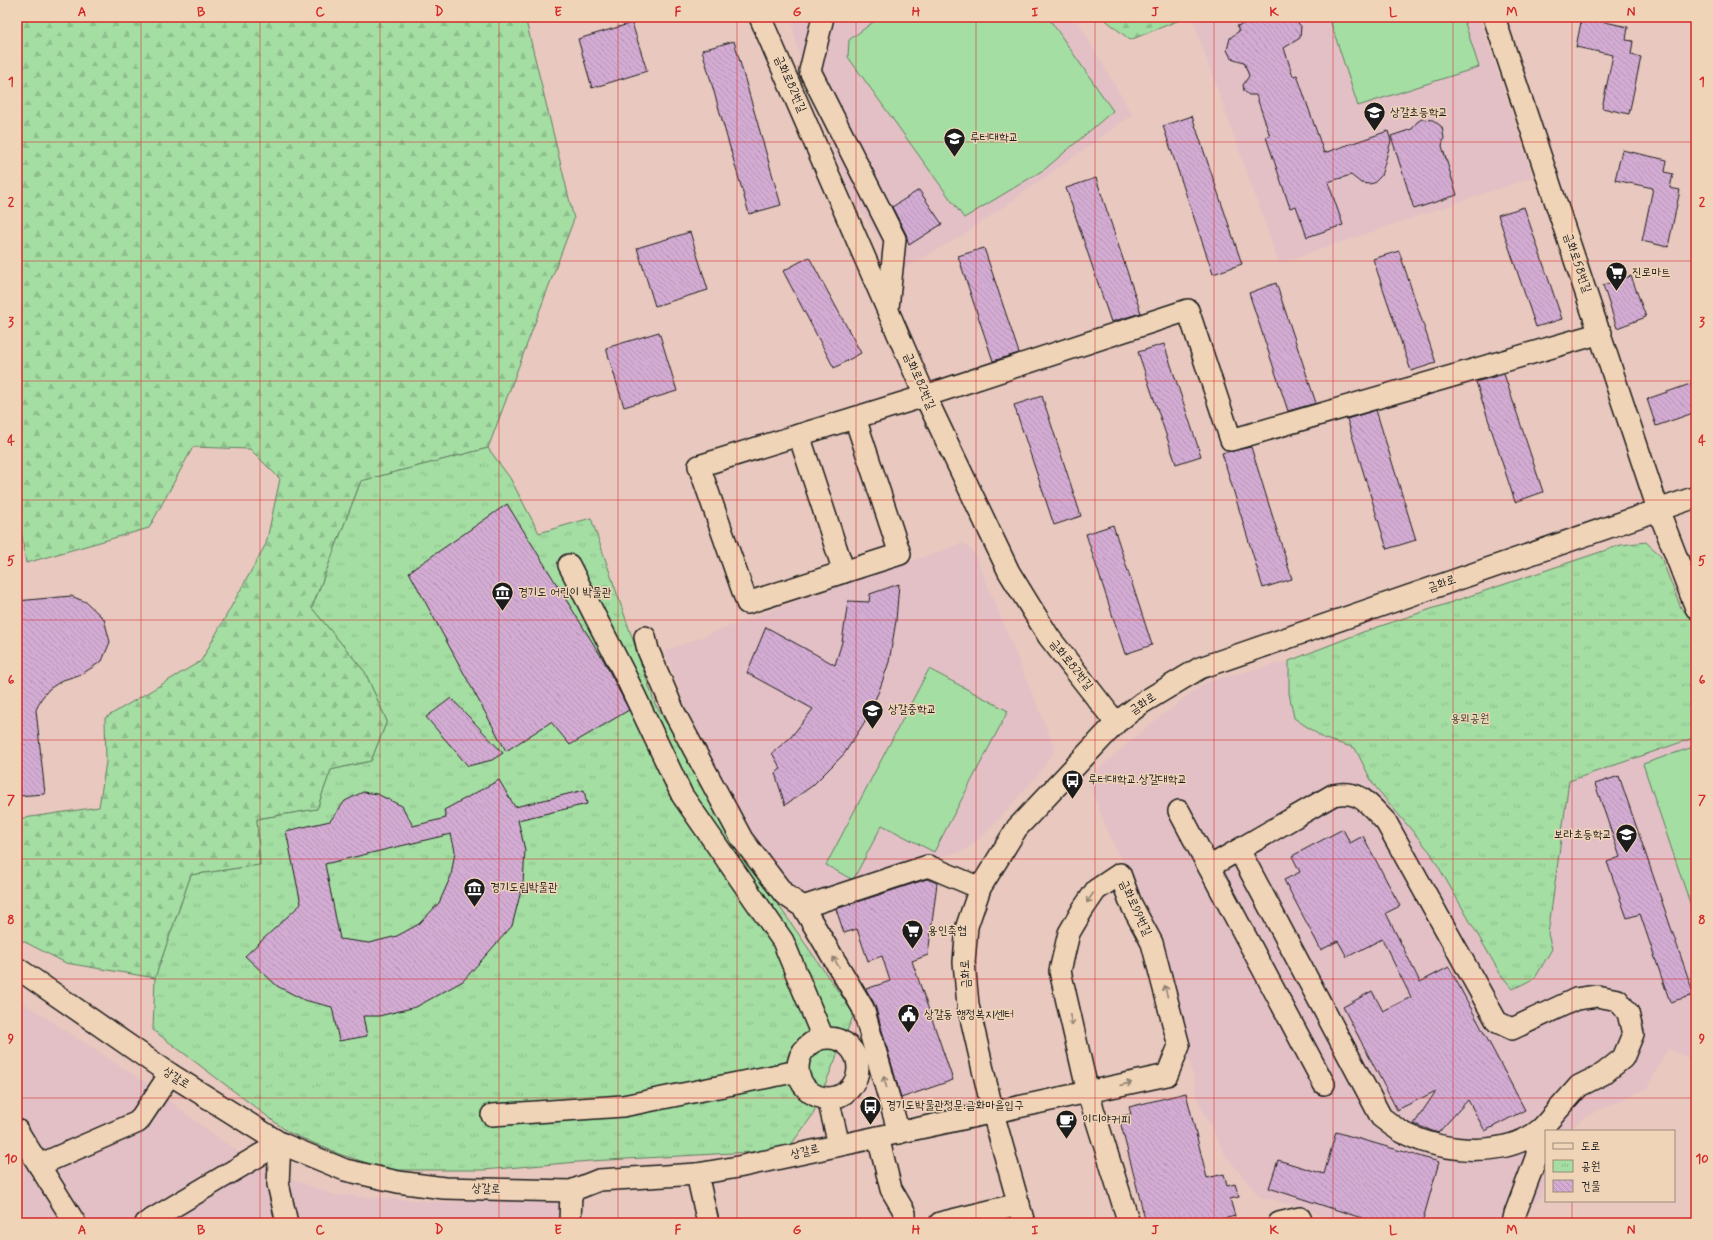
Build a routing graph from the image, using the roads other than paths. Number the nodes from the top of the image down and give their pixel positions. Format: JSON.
{"nodes":[{"id":1,"x":760,"y":17,"type":"edge"},
{"id":2,"x":823,"y":17,"type":"edge"},
{"id":3,"x":1494,"y":17,"type":"edge"},
{"id":4,"x":888,"y":308,"type":"junction"},
{"id":5,"x":1600,"y":333,"type":"junction"},
{"id":6,"x":925,"y":396,"type":"junction"},
{"id":7,"x":855,"y":418,"type":"junction"},
{"id":8,"x":799,"y":435,"type":"junction"},
{"id":9,"x":1696,"y":497,"type":"edge"},
{"id":10,"x":1658,"y":509,"type":"junction"},
{"id":11,"x":569,"y":565,"type":"dead end"},
{"id":12,"x":844,"y":572,"type":"junction"},
{"id":13,"x":1696,"y":608,"type":"edge"},
{"id":14,"x":645,"y":637,"type":"dead end"},
{"id":15,"x":1116,"y":723,"type":"junction"},
{"id":16,"x":1179,"y":811,"type":"dead end"},
{"id":17,"x":1239,"y":850,"type":"junction"},
{"id":18,"x":1208,"y":867,"type":"junction"},
{"id":19,"x":980,"y":888,"type":"junction"},
{"id":20,"x":803,"y":907,"type":"junction"},
{"id":21,"x":21,"y":968,"type":"edge"},
{"id":22,"x":1316,"y":995,"type":"junction"},
{"id":23,"x":1285,"y":1011,"type":"junction"},
{"id":24,"x":823,"y":1038,"type":"junction"},
{"id":25,"x":798,"y":1071,"type":"junction"},
{"id":26,"x":170,"y":1074,"type":"junction"},
{"id":27,"x":1324,"y":1084,"type":"dead end"},
{"id":28,"x":1088,"y":1093,"type":"junction"},
{"id":29,"x":828,"y":1099,"type":"junction"},
{"id":30,"x":993,"y":1113,"type":"junction"},
{"id":31,"x":492,"y":1115,"type":"dead end"},
{"id":32,"x":1542,"y":1128,"type":"junction"},
{"id":33,"x":17,"y":1130,"type":"edge"},
{"id":34,"x":899,"y":1133,"type":"junction"},
{"id":35,"x":878,"y":1137,"type":"junction"},
{"id":36,"x":280,"y":1143,"type":"junction"},
{"id":37,"x":838,"y":1145,"type":"junction"},
{"id":38,"x":39,"y":1165,"type":"junction"},
{"id":39,"x":696,"y":1174,"type":"junction"},
{"id":40,"x":571,"y":1191,"type":"junction"},
{"id":41,"x":1021,"y":1213,"type":"edge"},
{"id":42,"x":75,"y":1223,"type":"edge"},
{"id":43,"x":146,"y":1223,"type":"edge"},
{"id":44,"x":287,"y":1223,"type":"edge"},
{"id":45,"x":570,"y":1223,"type":"edge"},
{"id":46,"x":708,"y":1223,"type":"edge"},
{"id":47,"x":906,"y":1223,"type":"edge"},
{"id":48,"x":940,"y":1223,"type":"edge"},
{"id":49,"x":1129,"y":1223,"type":"edge"},
{"id":50,"x":1279,"y":1223,"type":"edge"},
{"id":51,"x":1302,"y":1223,"type":"edge"},
{"id":52,"x":1513,"y":1223,"type":"edge"}],
"edges":[{"from":1,"to":4,"type":"street","name":"금화로82번길"},
{"from":2,"to":4,"type":"street"},
{"from":3,"to":5,"type":"street","name":"금화로58번길"},
{"from":4,"to":6,"type":"street","name":"금화로82번길"},
{"from":5,"to":6,"type":"street"},
{"from":5,"to":10,"type":"street","name":"금화로58번길"},
{"from":6,"to":7,"type":"street"},
{"from":6,"to":15,"type":"street","name":"금화로82번길"},
{"from":7,"to":8,"type":"street"},
{"from":7,"to":12,"type":"street"},
{"from":8,"to":12,"type":"street"},
{"from":8,"to":12,"type":"street"},
{"from":9,"to":10,"type":"street","name":"금화로"},
{"from":10,"to":13,"type":"street","name":"금화로58번길"},
{"from":10,"to":15,"type":"street","name":"금화로"},
{"from":11,"to":24,"type":"street"},
{"from":14,"to":20,"type":"street"},
{"from":15,"to":19,"type":"street","name":"금화로"},
{"from":16,"to":18,"type":"street"},
{"from":17,"to":18,"type":"street"},
{"from":17,"to":22,"type":"street"},
{"from":17,"to":32,"type":"street"},
{"from":18,"to":23,"type":"street"},
{"from":19,"to":20,"type":"street"},
{"from":19,"to":30,"type":"street","name":"금화로"},
{"from":34,"to":20,"type":"street","one_way":true},
{"from":21,"to":26,"type":"street","name":"상갈로"},
{"from":22,"to":23,"type":"street"},
{"from":22,"to":32,"type":"street"},
{"from":23,"to":27,"type":"street"},
{"from":24,"to":25,"type":"street"},
{"from":24,"to":29,"type":"street"},
{"from":25,"to":29,"type":"street"},
{"from":25,"to":31,"type":"street"},
{"from":26,"to":36,"type":"street","name":"상갈로"},
{"from":26,"to":38,"type":"street"},
{"from":28,"to":28,"type":"street","name":"금화로99번길","one_way":true},
{"from":28,"to":30,"type":"street","name":"금화로99번길"},
{"from":28,"to":49,"type":"street"},
{"from":29,"to":37,"type":"street"},
{"from":30,"to":34,"type":"street","name":"상갈로"},
{"from":30,"to":41,"type":"street","name":"금화로"},
{"from":32,"to":52,"type":"street"},
{"from":33,"to":38,"type":"street"},
{"from":34,"to":35,"type":"street","name":"상갈로"},
{"from":35,"to":37,"type":"street","name":"상갈로"},
{"from":35,"to":47,"type":"street"},
{"from":36,"to":40,"type":"street","name":"상갈로"},
{"from":36,"to":43,"type":"street"},
{"from":36,"to":44,"type":"street"},
{"from":37,"to":39,"type":"street","name":"상갈로"},
{"from":38,"to":42,"type":"street"},
{"from":39,"to":40,"type":"street","name":"상갈로"},
{"from":39,"to":46,"type":"street"},
{"from":40,"to":45,"type":"street"},
{"from":41,"to":48,"type":"street"},
{"from":50,"to":51,"type":"street"}]}
